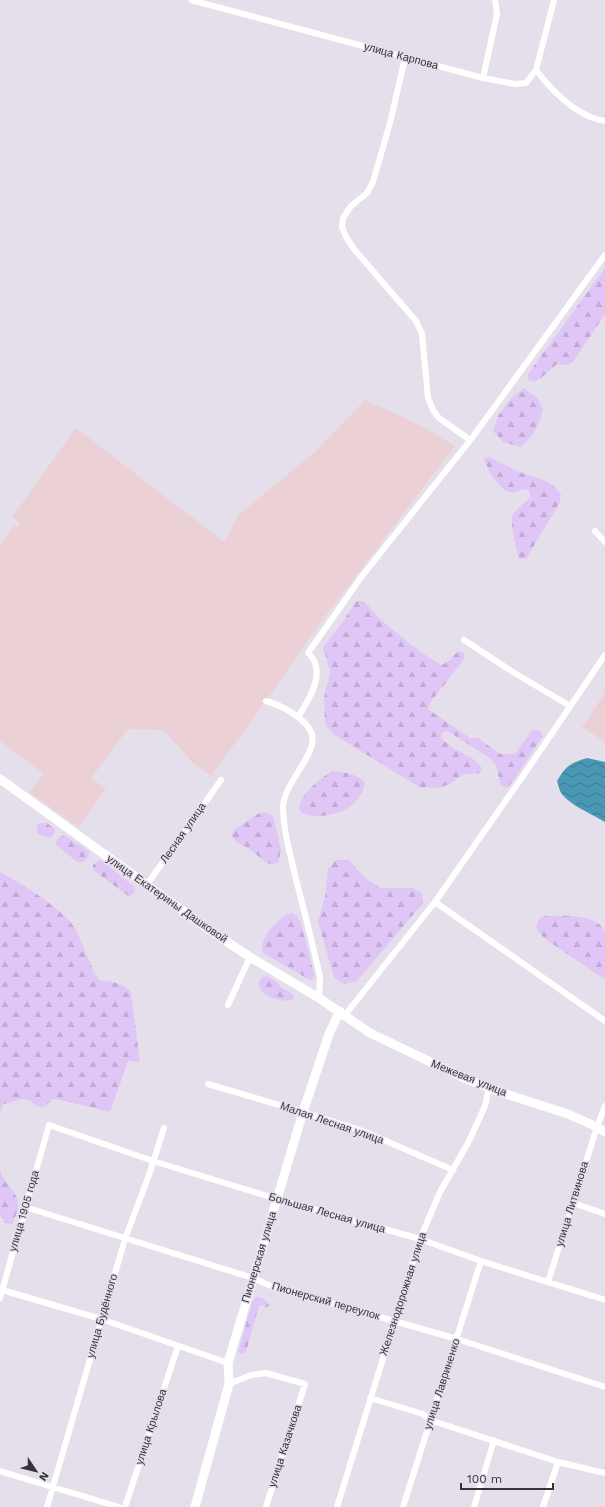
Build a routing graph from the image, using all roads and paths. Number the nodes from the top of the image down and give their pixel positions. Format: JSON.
{"nodes":[{"id":1,"x":192,"y":0,"type":"edge"},
{"id":2,"x":495,"y":0,"type":"edge"},
{"id":3,"x":554,"y":0,"type":"edge"},
{"id":4,"x":405,"y":58,"type":"junction"},
{"id":5,"x":536,"y":70,"type":"junction"},
{"id":6,"x":483,"y":78,"type":"junction"},
{"id":7,"x":605,"y":121,"type":"edge"},
{"id":8,"x":605,"y":255,"type":"edge"},
{"id":9,"x":470,"y":440,"type":"junction"},
{"id":10,"x":595,"y":531,"type":"dead end"},
{"id":11,"x":605,"y":542,"type":"edge"},
{"id":12,"x":464,"y":640,"type":"dead end"},
{"id":13,"x":605,"y":655,"type":"edge"},
{"id":14,"x":266,"y":701,"type":"dead end"},
{"id":15,"x":570,"y":706,"type":"junction"},
{"id":16,"x":298,"y":717,"type":"junction"},
{"id":17,"x":0,"y":779,"type":"edge"},
{"id":18,"x":221,"y":780,"type":"dead end"},
{"id":19,"x":146,"y":886,"type":"junction"},
{"id":20,"x":435,"y":902,"type":"junction"},
{"id":21,"x":250,"y":957,"type":"junction"},
{"id":22,"x":319,"y":998,"type":"junction"},
{"id":23,"x":228,"y":1005,"type":"dead end"},
{"id":24,"x":342,"y":1013,"type":"junction"},
{"id":25,"x":605,"y":1021,"type":"edge"},
{"id":26,"x":208,"y":1084,"type":"dead end"},
{"id":27,"x":489,"y":1088,"type":"junction"},
{"id":28,"x":605,"y":1106,"type":"edge"},
{"id":29,"x":304,"y":1112,"type":"junction"},
{"id":30,"x":49,"y":1126,"type":"joint"},
{"id":31,"x":597,"y":1127,"type":"junction"},
{"id":32,"x":164,"y":1128,"type":"dead end"},
{"id":33,"x":605,"y":1132,"type":"edge"},
{"id":34,"x":153,"y":1161,"type":"junction"},
{"id":35,"x":453,"y":1170,"type":"junction"},
{"id":36,"x":277,"y":1199,"type":"junction"},
{"id":37,"x":573,"y":1203,"type":"junction"},
{"id":38,"x":25,"y":1207,"type":"junction"},
{"id":39,"x":605,"y":1214,"type":"edge"},
{"id":40,"x":125,"y":1239,"type":"junction"},
{"id":41,"x":420,"y":1239,"type":"junction"},
{"id":42,"x":481,"y":1261,"type":"junction"},
{"id":43,"x":253,"y":1278,"type":"junction"},
{"id":44,"x":548,"y":1282,"type":"junction"},
{"id":45,"x":2,"y":1290,"type":"junction"},
{"id":46,"x":0,"y":1298,"type":"edge"},
{"id":47,"x":605,"y":1300,"type":"edge"},
{"id":48,"x":101,"y":1319,"type":"junction"},
{"id":49,"x":394,"y":1321,"type":"junction"},
{"id":50,"x":457,"y":1339,"type":"junction"},
{"id":51,"x":178,"y":1346,"type":"junction"},
{"id":52,"x":228,"y":1363,"type":"junction"},
{"id":53,"x":229,"y":1384,"type":"junction"},
{"id":54,"x":605,"y":1387,"type":"edge"},
{"id":55,"x":370,"y":1398,"type":"junction"},
{"id":56,"x":430,"y":1420,"type":"junction"},
{"id":57,"x":494,"y":1440,"type":"junction"},
{"id":58,"x":558,"y":1462,"type":"junction"},
{"id":59,"x":0,"y":1471,"type":"edge"},
{"id":60,"x":605,"y":1473,"type":"edge"},
{"id":61,"x":53,"y":1487,"type":"junction"},
{"id":62,"x":47,"y":1507,"type":"edge"},
{"id":63,"x":119,"y":1507,"type":"edge"},
{"id":64,"x":125,"y":1507,"type":"edge"},
{"id":65,"x":194,"y":1507,"type":"edge"},
{"id":66,"x":266,"y":1507,"type":"edge"},
{"id":67,"x":337,"y":1507,"type":"edge"},
{"id":68,"x":403,"y":1507,"type":"edge"},
{"id":69,"x":474,"y":1507,"type":"edge"},
{"id":70,"x":543,"y":1507,"type":"edge"}],
"edges":[{"from":1,"to":4,"type":"street","name":"улица Карпова"},
{"from":2,"to":6,"type":"street"},
{"from":3,"to":5,"type":"street"},
{"from":4,"to":6,"type":"street","name":"улица Карпова"},
{"from":4,"to":9,"type":"street"},
{"from":5,"to":6,"type":"street","name":"улица Карпова"},
{"from":5,"to":7,"type":"street"},
{"from":8,"to":9,"type":"street"},
{"from":9,"to":16,"type":"street"},
{"from":10,"to":11,"type":"street"},
{"from":12,"to":15,"type":"street"},
{"from":13,"to":15,"type":"street"},
{"from":14,"to":16,"type":"street"},
{"from":15,"to":20,"type":"street"},
{"from":16,"to":22,"type":"street"},
{"from":17,"to":19,"type":"street","name":"улица Екатерины Дашковой"},
{"from":18,"to":19,"type":"street","name":"Лесная улица"},
{"from":19,"to":21,"type":"street","name":"улица Екатерины Дашковой"},
{"from":20,"to":24,"type":"street"},
{"from":20,"to":25,"type":"street"},
{"from":21,"to":22,"type":"street","name":"улица Екатерины Дашковой"},
{"from":21,"to":23,"type":"street"},
{"from":22,"to":24,"type":"street","name":"улица Екатерины Дашковой"},
{"from":24,"to":27,"type":"street","name":"Межевая улица"},
{"from":24,"to":29,"type":"street","name":"Пионерская улица"},
{"from":26,"to":29,"type":"street","name":"Малая Лесная улица"},
{"from":27,"to":31,"type":"street","name":"Межевая улица"},
{"from":27,"to":35,"type":"street","name":"Железнодорожная улица"},
{"from":28,"to":31,"type":"street","name":"улица Литвинова"},
{"from":29,"to":35,"type":"street","name":"Малая Лесная улица"},
{"from":29,"to":36,"type":"street","name":"Пионерская улица"},
{"from":30,"to":34,"type":"street","name":"Большая Лесная улица"},
{"from":30,"to":38,"type":"street","name":"улица 1905 года"},
{"from":31,"to":33,"type":"street","name":"Межевая улица"},
{"from":31,"to":37,"type":"street","name":"улица Литвинова"},
{"from":32,"to":34,"type":"street","name":"улица Будённого"},
{"from":34,"to":36,"type":"street","name":"Большая Лесная улица"},
{"from":34,"to":40,"type":"street","name":"улица Будённого"},
{"from":35,"to":41,"type":"street","name":"Железнодорожная улица"},
{"from":36,"to":41,"type":"street","name":"Большая Лесная улица"},
{"from":36,"to":43,"type":"street","name":"Пионерская улица"},
{"from":37,"to":39,"type":"street"},
{"from":37,"to":44,"type":"street","name":"улица Литвинова"},
{"from":38,"to":40,"type":"street","name":"Пионерский переулок"},
{"from":38,"to":45,"type":"street","name":"улица 1905 года"},
{"from":40,"to":43,"type":"street","name":"Пионерский переулок"},
{"from":40,"to":48,"type":"street","name":"улица Будённого"},
{"from":41,"to":42,"type":"street","name":"Большая Лесная улица"},
{"from":41,"to":49,"type":"street","name":"Железнодорожная улица"},
{"from":42,"to":44,"type":"street","name":"Большая Лесная улица"},
{"from":42,"to":50,"type":"street","name":"улица Лавриненко"},
{"from":43,"to":49,"type":"street","name":"Пионерский переулок"},
{"from":43,"to":52,"type":"street","name":"Пионерская улица"},
{"from":44,"to":47,"type":"street","name":"Большая Лесная улица"},
{"from":45,"to":46,"type":"street","name":"улица 1905 года"},
{"from":45,"to":48,"type":"street"},
{"from":48,"to":51,"type":"street"},
{"from":48,"to":61,"type":"street","name":"улица Будённого"},
{"from":49,"to":50,"type":"street","name":"Пионерский переулок"},
{"from":49,"to":55,"type":"street","name":"Железнодорожная улица"},
{"from":50,"to":54,"type":"street","name":"Пионерский переулок"},
{"from":50,"to":56,"type":"street","name":"улица Лавриненко"},
{"from":51,"to":52,"type":"street"},
{"from":51,"to":64,"type":"street","name":"улица Крылова"},
{"from":52,"to":53,"type":"street","name":"Пионерская улица"},
{"from":53,"to":65,"type":"street","name":"Пионерская улица"},
{"from":53,"to":66,"type":"street","name":"улица Казачкова"},
{"from":55,"to":56,"type":"street"},
{"from":55,"to":67,"type":"street","name":"Железнодорожная улица"},
{"from":56,"to":57,"type":"street"},
{"from":56,"to":68,"type":"street","name":"улица Лавриненко"},
{"from":57,"to":58,"type":"street"},
{"from":57,"to":69,"type":"street"},
{"from":58,"to":60,"type":"street"},
{"from":58,"to":70,"type":"street"},
{"from":59,"to":61,"type":"street"},
{"from":61,"to":62,"type":"street","name":"улица Будённого"},
{"from":61,"to":63,"type":"street"}]}
